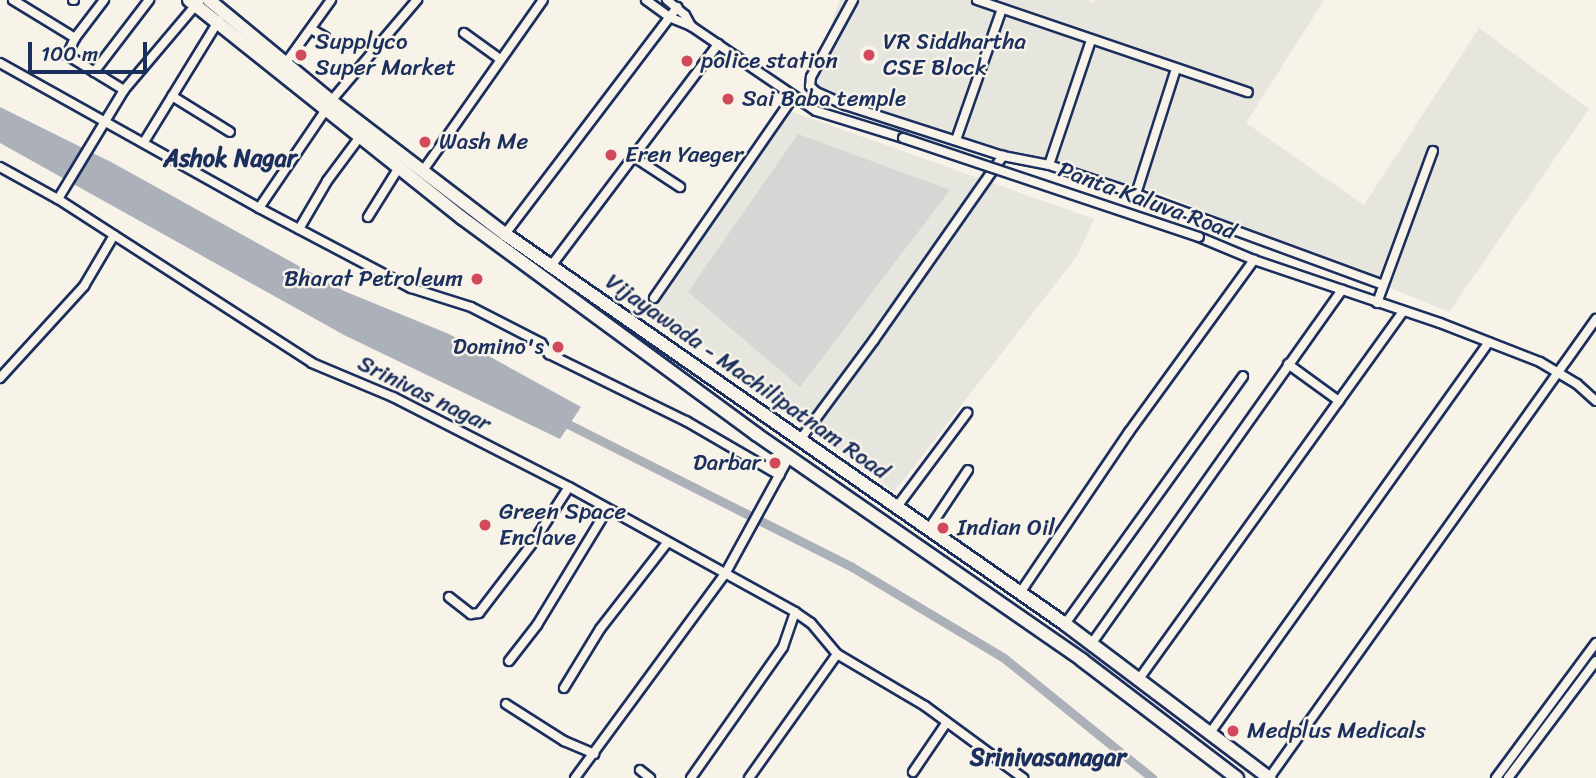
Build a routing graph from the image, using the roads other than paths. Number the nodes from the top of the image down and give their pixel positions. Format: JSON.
{"nodes":[{"id":1,"x":13,"y":0,"type":"edge"},
{"id":2,"x":104,"y":0,"type":"edge"},
{"id":3,"x":149,"y":0,"type":"edge"},
{"id":4,"x":209,"y":0,"type":"edge"},
{"id":5,"x":331,"y":0,"type":"edge"},
{"id":6,"x":416,"y":0,"type":"edge"},
{"id":7,"x":542,"y":0,"type":"edge"},
{"id":8,"x":646,"y":0,"type":"edge"},
{"id":9,"x":665,"y":0,"type":"edge"},
{"id":10,"x":853,"y":0,"type":"edge"},
{"id":11,"x":977,"y":0,"type":"edge"},
{"id":12,"x":195,"y":2,"type":"edge"},
{"id":13,"x":24,"y":3,"type":"edge"},
{"id":14,"x":677,"y":7,"type":"junction"},
{"id":15,"x":656,"y":8,"type":"junction"},
{"id":16,"x":1002,"y":9,"type":"junction"},
{"id":17,"x":226,"y":13,"type":"junction"},
{"id":18,"x":669,"y":17,"type":"junction"},
{"id":19,"x":216,"y":23,"type":"junction"},
{"id":20,"x":691,"y":26,"type":"junction"},
{"id":21,"x":311,"y":29,"type":"junction"},
{"id":22,"x":464,"y":33,"type":"dead end"},
{"id":23,"x":325,"y":37,"type":"dead end"},
{"id":24,"x":75,"y":38,"type":"junction"},
{"id":25,"x":1091,"y":40,"type":"junction"},
{"id":26,"x":718,"y":44,"type":"junction"},
{"id":27,"x":500,"y":59,"type":"junction"},
{"id":28,"x":0,"y":63,"type":"edge"},
{"id":29,"x":285,"y":64,"type":"junction"},
{"id":30,"x":1176,"y":69,"type":"junction"},
{"id":31,"x":94,"y":72,"type":"junction"},
{"id":32,"x":124,"y":90,"type":"junction"},
{"id":33,"x":1248,"y":92,"type":"dead end"},
{"id":34,"x":172,"y":96,"type":"junction"},
{"id":35,"x":793,"y":97,"type":"junction"},
{"id":36,"x":328,"y":106,"type":"junction"},
{"id":37,"x":106,"y":120,"type":"junction"},
{"id":38,"x":230,"y":132,"type":"dead end"},
{"id":39,"x":359,"y":138,"type":"junction"},
{"id":40,"x":956,"y":140,"type":"junction"},
{"id":41,"x":144,"y":142,"type":"junction"},
{"id":42,"x":1433,"y":151,"type":"dead end"},
{"id":43,"x":1003,"y":156,"type":"junction"},
{"id":44,"x":634,"y":157,"type":"junction"},
{"id":45,"x":1049,"y":165,"type":"junction"},
{"id":46,"x":0,"y":167,"type":"edge"},
{"id":47,"x":398,"y":169,"type":"junction"},
{"id":48,"x":422,"y":172,"type":"junction"},
{"id":49,"x":680,"y":187,"type":"dead end"},
{"id":50,"x":1136,"y":194,"type":"junction"},
{"id":51,"x":58,"y":199,"type":"junction"},
{"id":52,"x":259,"y":208,"type":"junction"},
{"id":53,"x":368,"y":217,"type":"dead end"},
{"id":54,"x":299,"y":229,"type":"junction"},
{"id":55,"x":505,"y":234,"type":"junction"},
{"id":56,"x":114,"y":235,"type":"junction"},
{"id":57,"x":1254,"y":260,"type":"junction"},
{"id":58,"x":551,"y":265,"type":"junction"},
{"id":59,"x":1383,"y":285,"type":"junction"},
{"id":60,"x":1342,"y":290,"type":"junction"},
{"id":61,"x":654,"y":298,"type":"dead end"},
{"id":62,"x":1377,"y":303,"type":"junction"},
{"id":63,"x":1403,"y":312,"type":"junction"},
{"id":64,"x":1596,"y":318,"type":"edge"},
{"id":65,"x":1489,"y":342,"type":"junction"},
{"id":66,"x":1288,"y":364,"type":"junction"},
{"id":67,"x":1559,"y":372,"type":"junction"},
{"id":68,"x":1243,"y":376,"type":"dead end"},
{"id":69,"x":0,"y":378,"type":"edge"},
{"id":70,"x":1339,"y":401,"type":"junction"},
{"id":71,"x":1596,"y":401,"type":"edge"},
{"id":72,"x":967,"y":413,"type":"dead end"},
{"id":73,"x":800,"y":440,"type":"junction"},
{"id":74,"x":789,"y":457,"type":"junction"},
{"id":75,"x":968,"y":470,"type":"dead end"},
{"id":76,"x":779,"y":475,"type":"junction"},
{"id":77,"x":569,"y":487,"type":"junction"},
{"id":78,"x":896,"y":508,"type":"junction"},
{"id":79,"x":607,"y":510,"type":"junction"},
{"id":80,"x":928,"y":530,"type":"junction"},
{"id":81,"x":667,"y":543,"type":"junction"},
{"id":82,"x":725,"y":574,"type":"junction"},
{"id":83,"x":1020,"y":593,"type":"junction"},
{"id":84,"x":449,"y":597,"type":"dead end"},
{"id":85,"x":795,"y":612,"type":"junction"},
{"id":86,"x":1065,"y":624,"type":"junction"},
{"id":87,"x":1092,"y":643,"type":"junction"},
{"id":88,"x":1596,"y":643,"type":"edge"},
{"id":89,"x":837,"y":654,"type":"junction"},
{"id":90,"x":509,"y":662,"type":"dead end"},
{"id":91,"x":1596,"y":662,"type":"edge"},
{"id":92,"x":1139,"y":679,"type":"junction"},
{"id":93,"x":564,"y":688,"type":"dead end"},
{"id":94,"x":506,"y":704,"type":"dead end"},
{"id":95,"x":947,"y":722,"type":"junction"},
{"id":96,"x":1210,"y":733,"type":"junction"},
{"id":97,"x":594,"y":754,"type":"junction"},
{"id":98,"x":640,"y":770,"type":"dead end"},
{"id":99,"x":913,"y":772,"type":"dead end"},
{"id":100,"x":575,"y":778,"type":"edge"},
{"id":101,"x":650,"y":778,"type":"edge"},
{"id":102,"x":691,"y":778,"type":"edge"},
{"id":103,"x":749,"y":778,"type":"edge"},
{"id":104,"x":1023,"y":778,"type":"edge"},
{"id":105,"x":1237,"y":778,"type":"edge"},
{"id":106,"x":1269,"y":778,"type":"edge"},
{"id":107,"x":1496,"y":778,"type":"edge"},
{"id":108,"x":1508,"y":778,"type":"edge"}],
"edges":[{"from":1,"to":13,"type":"street"},
{"from":2,"to":24,"type":"street"},
{"from":3,"to":31,"type":"street"},
{"from":4,"to":17,"type":"highway","name":"Vijayawada - Machilipatnam Road"},
{"from":5,"to":21,"type":"street"},
{"from":6,"to":36,"type":"street"},
{"from":7,"to":27,"type":"street"},
{"from":8,"to":15,"type":"street","name":"Panta Kaluva Road"},
{"from":9,"to":14,"type":"street","name":"Panta Kaluva Road"},
{"from":9,"to":15,"type":"street"},
{"from":10,"to":40,"type":"street"},
{"from":11,"to":16,"type":"street"},
{"from":12,"to":19,"type":"highway","name":"Vijayawada - Machilipatnam Road"},
{"from":12,"to":32,"type":"street"},
{"from":13,"to":24,"type":"street"},
{"from":14,"to":18,"type":"street"},
{"from":14,"to":20,"type":"street","name":"Panta Kaluva Road"},
{"from":15,"to":18,"type":"street","name":"Panta Kaluva Road"},
{"from":16,"to":25,"type":"street"},
{"from":16,"to":40,"type":"street"},
{"from":17,"to":19,"type":"street"},
{"from":17,"to":29,"type":"highway","name":"Vijayawada - Machilipatnam Road"},
{"from":18,"to":20,"type":"street","name":"Panta Kaluva Road"},
{"from":18,"to":55,"type":"street"},
{"from":19,"to":34,"type":"street"},
{"from":19,"to":36,"type":"highway","name":"Vijayawada - Machilipatnam Road"},
{"from":20,"to":26,"type":"street","name":"Panta Kaluva Road"},
{"from":21,"to":23,"type":"street"},
{"from":21,"to":29,"type":"street"},
{"from":22,"to":27,"type":"street"},
{"from":24,"to":31,"type":"street"},
{"from":25,"to":30,"type":"street"},
{"from":25,"to":45,"type":"street"},
{"from":26,"to":35,"type":"street","name":"Panta Kaluva Road"},
{"from":26,"to":44,"type":"street"},
{"from":27,"to":48,"type":"street"},
{"from":28,"to":37,"type":"street"},
{"from":29,"to":36,"type":"highway","name":"Vijayawada - Machilipatnam Road"},
{"from":30,"to":33,"type":"street"},
{"from":30,"to":50,"type":"street"},
{"from":31,"to":32,"type":"street"},
{"from":32,"to":37,"type":"street"},
{"from":34,"to":38,"type":"street"},
{"from":34,"to":41,"type":"street"},
{"from":35,"to":57,"type":"street","name":"Panta Kaluva Road","bridge":true},
{"from":35,"to":61,"type":"street"},
{"from":36,"to":39,"type":"highway","name":"Vijayawada - Machilipatnam Road"},
{"from":36,"to":48,"type":"highway","name":"Vijayawada - Machilipatnam Road"},
{"from":36,"to":52,"type":"street"},
{"from":37,"to":41,"type":"street"},
{"from":37,"to":51,"type":"street"},
{"from":39,"to":47,"type":"highway","name":"Vijayawada - Machilipatnam Road"},
{"from":39,"to":54,"type":"street"},
{"from":40,"to":43,"type":"street"},
{"from":41,"to":52,"type":"street"},
{"from":42,"to":59,"type":"street"},
{"from":43,"to":45,"type":"street"},
{"from":43,"to":73,"type":"street"},
{"from":44,"to":49,"type":"street"},
{"from":44,"to":58,"type":"street"},
{"from":45,"to":50,"type":"street"},
{"from":46,"to":51,"type":"street","name":"Srinivas nagar"},
{"from":47,"to":53,"type":"street"},
{"from":47,"to":74,"type":"highway","name":"Vijayawada - Machilipatnam Road"},
{"from":48,"to":55,"type":"highway","name":"Vijayawada - Machilipatnam Road"},
{"from":50,"to":59,"type":"street"},
{"from":51,"to":56,"type":"street","name":"Srinivas nagar"},
{"from":52,"to":54,"type":"street"},
{"from":54,"to":76,"type":"street"},
{"from":55,"to":58,"type":"highway","name":"Vijayawada - Machilipatnam Road"},
{"from":56,"to":69,"type":"street"},
{"from":56,"to":77,"type":"street","name":"Srinivas nagar"},
{"from":57,"to":60,"type":"street","name":"Panta Kaluva Road"},
{"from":57,"to":83,"type":"street"},
{"from":58,"to":73,"type":"highway","name":"Vijayawada - Machilipatnam Road"},
{"from":59,"to":62,"type":"street"},
{"from":60,"to":62,"type":"street","name":"Panta Kaluva Road"},
{"from":60,"to":66,"type":"street"},
{"from":62,"to":63,"type":"street","name":"Panta Kaluva Road"},
{"from":63,"to":65,"type":"street","name":"Panta Kaluva Road"},
{"from":63,"to":70,"type":"street"},
{"from":64,"to":67,"type":"street"},
{"from":65,"to":67,"type":"street","name":"Panta Kaluva Road"},
{"from":65,"to":96,"type":"street"},
{"from":66,"to":70,"type":"street"},
{"from":66,"to":87,"type":"street"},
{"from":67,"to":71,"type":"street","name":"Panta Kaluva Road"},
{"from":67,"to":106,"type":"street"},
{"from":68,"to":86,"type":"street"},
{"from":70,"to":92,"type":"street"},
{"from":72,"to":78,"type":"street"},
{"from":73,"to":78,"type":"highway","name":"Vijayawada - Machilipatnam Road"},
{"from":74,"to":76,"type":"street"},
{"from":74,"to":105,"type":"highway","name":"Vijayawada - Machilipatnam Road"},
{"from":75,"to":80,"type":"street"},
{"from":76,"to":82,"type":"street"},
{"from":77,"to":79,"type":"street","name":"Srinivas nagar"},
{"from":77,"to":84,"type":"street"},
{"from":78,"to":80,"type":"highway","name":"Vijayawada - Machilipatnam Road"},
{"from":79,"to":81,"type":"street","name":"Srinivas nagar"},
{"from":79,"to":90,"type":"street"},
{"from":80,"to":83,"type":"highway","name":"Vijayawada - Machilipatnam Road"},
{"from":81,"to":82,"type":"street","name":"Srinivas nagar"},
{"from":81,"to":93,"type":"street"},
{"from":82,"to":85,"type":"street","name":"Srinivas nagar"},
{"from":82,"to":97,"type":"street"},
{"from":83,"to":86,"type":"highway","name":"Vijayawada - Machilipatnam Road"},
{"from":85,"to":89,"type":"street","name":"Srinivas nagar"},
{"from":85,"to":102,"type":"street"},
{"from":86,"to":87,"type":"highway","name":"Vijayawada - Machilipatnam Road"},
{"from":87,"to":92,"type":"highway","name":"Vijayawada - Machilipatnam Road"},
{"from":88,"to":107,"type":"street"},
{"from":89,"to":95,"type":"street","name":"Srinivas nagar"},
{"from":89,"to":103,"type":"street"},
{"from":91,"to":108,"type":"street"},
{"from":92,"to":96,"type":"highway","name":"Vijayawada - Machilipatnam Road"},
{"from":94,"to":97,"type":"street"},
{"from":95,"to":99,"type":"street"},
{"from":95,"to":104,"type":"street","name":"Srinivas nagar"},
{"from":96,"to":106,"type":"highway","name":"Vijayawada - Machilipatnam Road"},
{"from":97,"to":100,"type":"street"},
{"from":98,"to":101,"type":"street"}]}
